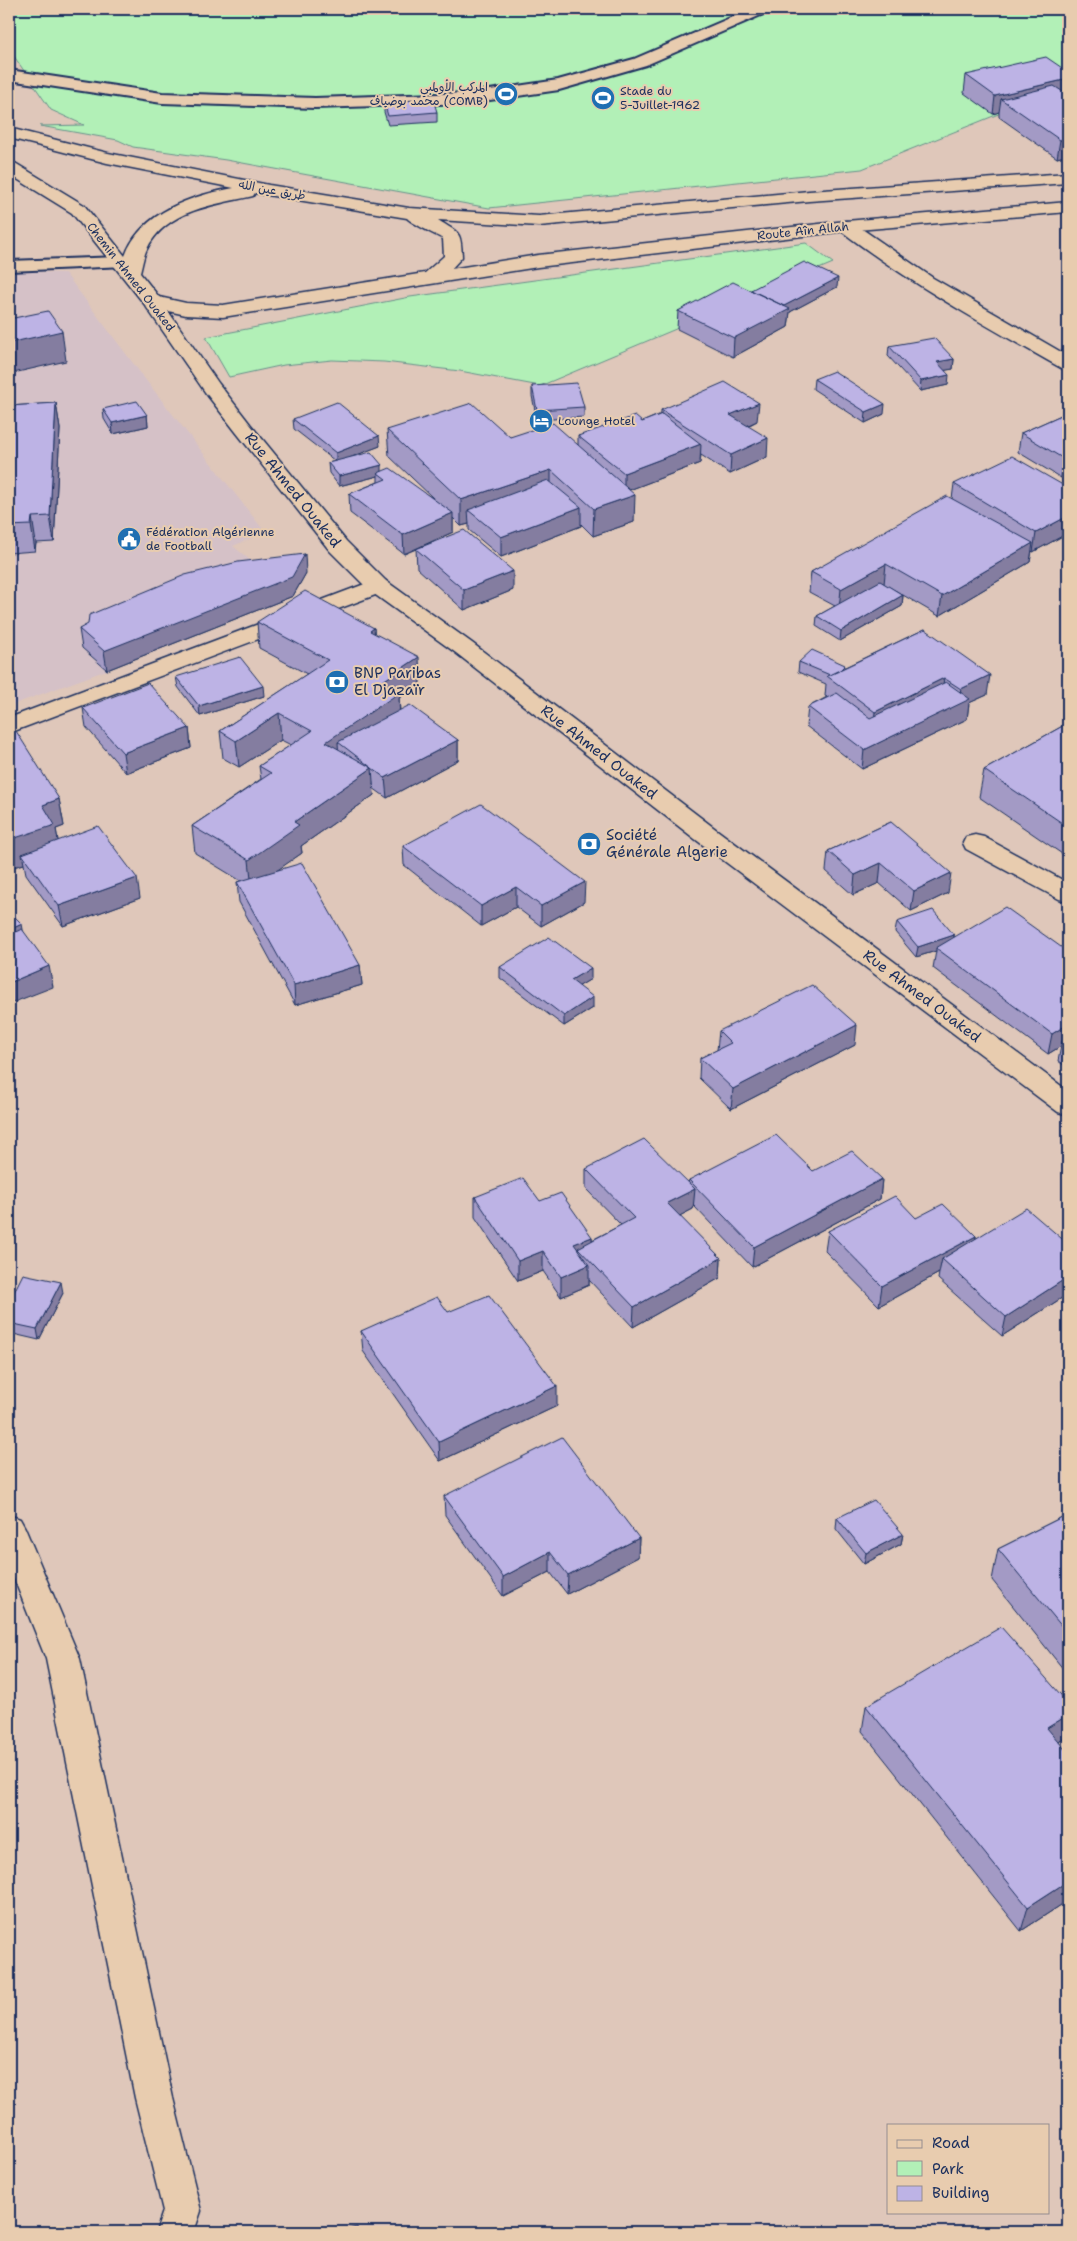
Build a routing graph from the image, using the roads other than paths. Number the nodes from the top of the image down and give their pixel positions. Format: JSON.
{"nodes":[{"id":1,"x":763,"y":9,"type":"edge"},
{"id":2,"x":9,"y":75,"type":"edge"},
{"id":3,"x":9,"y":133,"type":"edge"},
{"id":4,"x":9,"y":167,"type":"edge"},
{"id":5,"x":1068,"y":178,"type":"edge"},
{"id":6,"x":269,"y":190,"type":"junction"},
{"id":7,"x":1068,"y":207,"type":"edge"},
{"id":8,"x":384,"y":208,"type":"junction"},
{"id":9,"x":846,"y":226,"type":"junction"},
{"id":10,"x":9,"y":266,"type":"edge"},
{"id":11,"x":125,"y":268,"type":"junction"},
{"id":12,"x":432,"y":277,"type":"junction"},
{"id":13,"x":152,"y":301,"type":"junction"},
{"id":14,"x":223,"y":311,"type":"junction"},
{"id":15,"x":183,"y":345,"type":"junction"},
{"id":16,"x":1068,"y":364,"type":"edge"},
{"id":17,"x":378,"y":586,"type":"junction"},
{"id":18,"x":9,"y":726,"type":"edge"},
{"id":19,"x":975,"y":843,"type":"dead end"},
{"id":20,"x":1068,"y":893,"type":"edge"},
{"id":21,"x":1068,"y":1105,"type":"edge"},
{"id":22,"x":9,"y":1528,"type":"edge"},
{"id":23,"x":175,"y":2232,"type":"edge"}],
"edges":[{"from":1,"to":2,"type":"lane"},
{"from":3,"to":6,"type":"main road","name":"طريق عين الله"},
{"from":4,"to":11,"type":"main road","name":"Chemin Ahmed Ouaked"},
{"from":5,"to":8,"type":"main road","name":"طريق عين الله"},
{"from":6,"to":8,"type":"main road","name":"طريق عين الله"},
{"from":6,"to":11,"type":"main road"},
{"from":7,"to":9,"type":"main road","name":"Route Aîn Allah"},
{"from":8,"to":12,"type":"main road"},
{"from":9,"to":12,"type":"main road","name":"Route Aîn Allah"},
{"from":9,"to":16,"type":"main road"},
{"from":10,"to":11,"type":"lane"},
{"from":11,"to":13,"type":"main road","name":"Chemin Ahmed Ouaked"},
{"from":12,"to":14,"type":"main road"},
{"from":13,"to":14,"type":"main road"},
{"from":13,"to":15,"type":"main road","name":"Chemin Ahmed Ouaked"},
{"from":14,"to":15,"type":"main road"},
{"from":15,"to":17,"type":"main road","name":"Rue Ahmed Ouaked"},
{"from":17,"to":18,"type":"main road"},
{"from":17,"to":21,"type":"main road","name":"Rue Ahmed Ouaked"},
{"from":19,"to":20,"type":"main road"},
{"from":22,"to":23,"type":"main road"}]}
